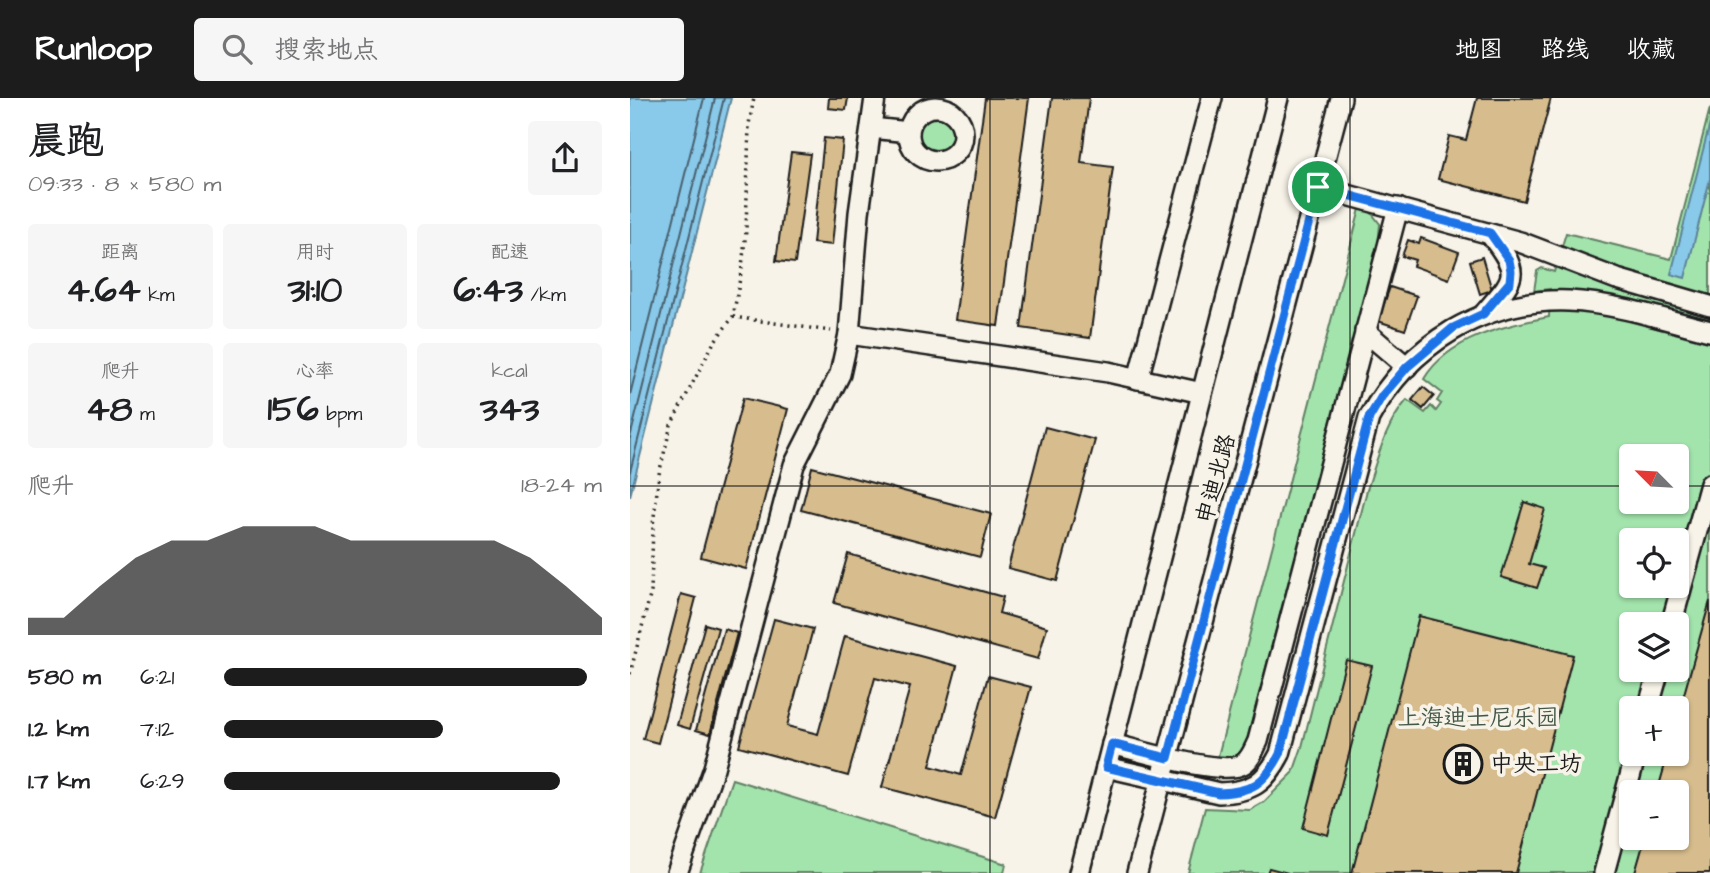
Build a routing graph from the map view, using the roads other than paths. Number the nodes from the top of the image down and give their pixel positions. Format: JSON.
{"nodes":[{"id":1,"x":875,"y":98,"type":"edge"},
{"id":2,"x":1212,"y":98,"type":"edge"},
{"id":3,"x":1278,"y":98,"type":"edge"},
{"id":4,"x":1341,"y":98,"type":"edge"},
{"id":5,"x":870,"y":128,"type":"junction"},
{"id":6,"x":909,"y":132,"type":"dead end"},
{"id":7,"x":1318,"y":187,"type":"junction"},
{"id":8,"x":1398,"y":208,"type":"junction"},
{"id":9,"x":1490,"y":233,"type":"junction"},
{"id":10,"x":1710,"y":306,"type":"edge"},
{"id":11,"x":1483,"y":314,"type":"junction"},
{"id":12,"x":1365,"y":331,"type":"junction"},
{"id":13,"x":1710,"y":331,"type":"edge"},
{"id":14,"x":849,"y":334,"type":"junction"},
{"id":15,"x":1407,"y":367,"type":"junction"},
{"id":16,"x":1138,"y":379,"type":"junction"},
{"id":17,"x":1202,"y":393,"type":"junction"},
{"id":18,"x":1710,"y":484,"type":"edge"},
{"id":19,"x":1675,"y":612,"type":"edge"},
{"id":20,"x":1112,"y":744,"type":"junction"},
{"id":21,"x":1168,"y":758,"type":"junction"},
{"id":22,"x":1633,"y":766,"type":"edge"},
{"id":23,"x":1106,"y":767,"type":"junction"},
{"id":24,"x":1162,"y":780,"type":"junction"},
{"id":25,"x":677,"y":873,"type":"edge"},
{"id":26,"x":1079,"y":873,"type":"edge"},
{"id":27,"x":1137,"y":873,"type":"edge"},
{"id":28,"x":1604,"y":873,"type":"edge"}],
"edges":[{"from":1,"to":5,"type":"street"},
{"from":2,"to":16,"type":"street"},
{"from":3,"to":17,"type":"street","name":"申迪北路"},
{"from":4,"to":7,"type":"street","name":"申迪北路"},
{"from":5,"to":6,"type":"street"},
{"from":5,"to":14,"type":"street"},
{"from":7,"to":8,"type":"street"},
{"from":7,"to":21,"type":"street","name":"申迪北路"},
{"from":8,"to":9,"type":"street"},
{"from":8,"to":12,"type":"street"},
{"from":9,"to":10,"type":"street"},
{"from":9,"to":11,"type":"street"},
{"from":11,"to":13,"type":"street"},
{"from":11,"to":15,"type":"street"},
{"from":12,"to":15,"type":"street"},
{"from":12,"to":21,"type":"street"},
{"from":14,"to":16,"type":"street"},
{"from":14,"to":25,"type":"street"},
{"from":15,"to":24,"type":"street"},
{"from":16,"to":17,"type":"street"},
{"from":17,"to":20,"type":"street","name":"申迪北路"},
{"from":18,"to":19,"type":"street"},
{"from":20,"to":21,"type":"street"},
{"from":20,"to":23,"type":"street","name":"申迪北路"},
{"from":21,"to":24,"type":"street","name":"申迪北路"},
{"from":22,"to":28,"type":"street"},
{"from":23,"to":24,"type":"street"},
{"from":23,"to":26,"type":"street","name":"申迪北路"},
{"from":24,"to":27,"type":"street","name":"申迪北路"}]}
